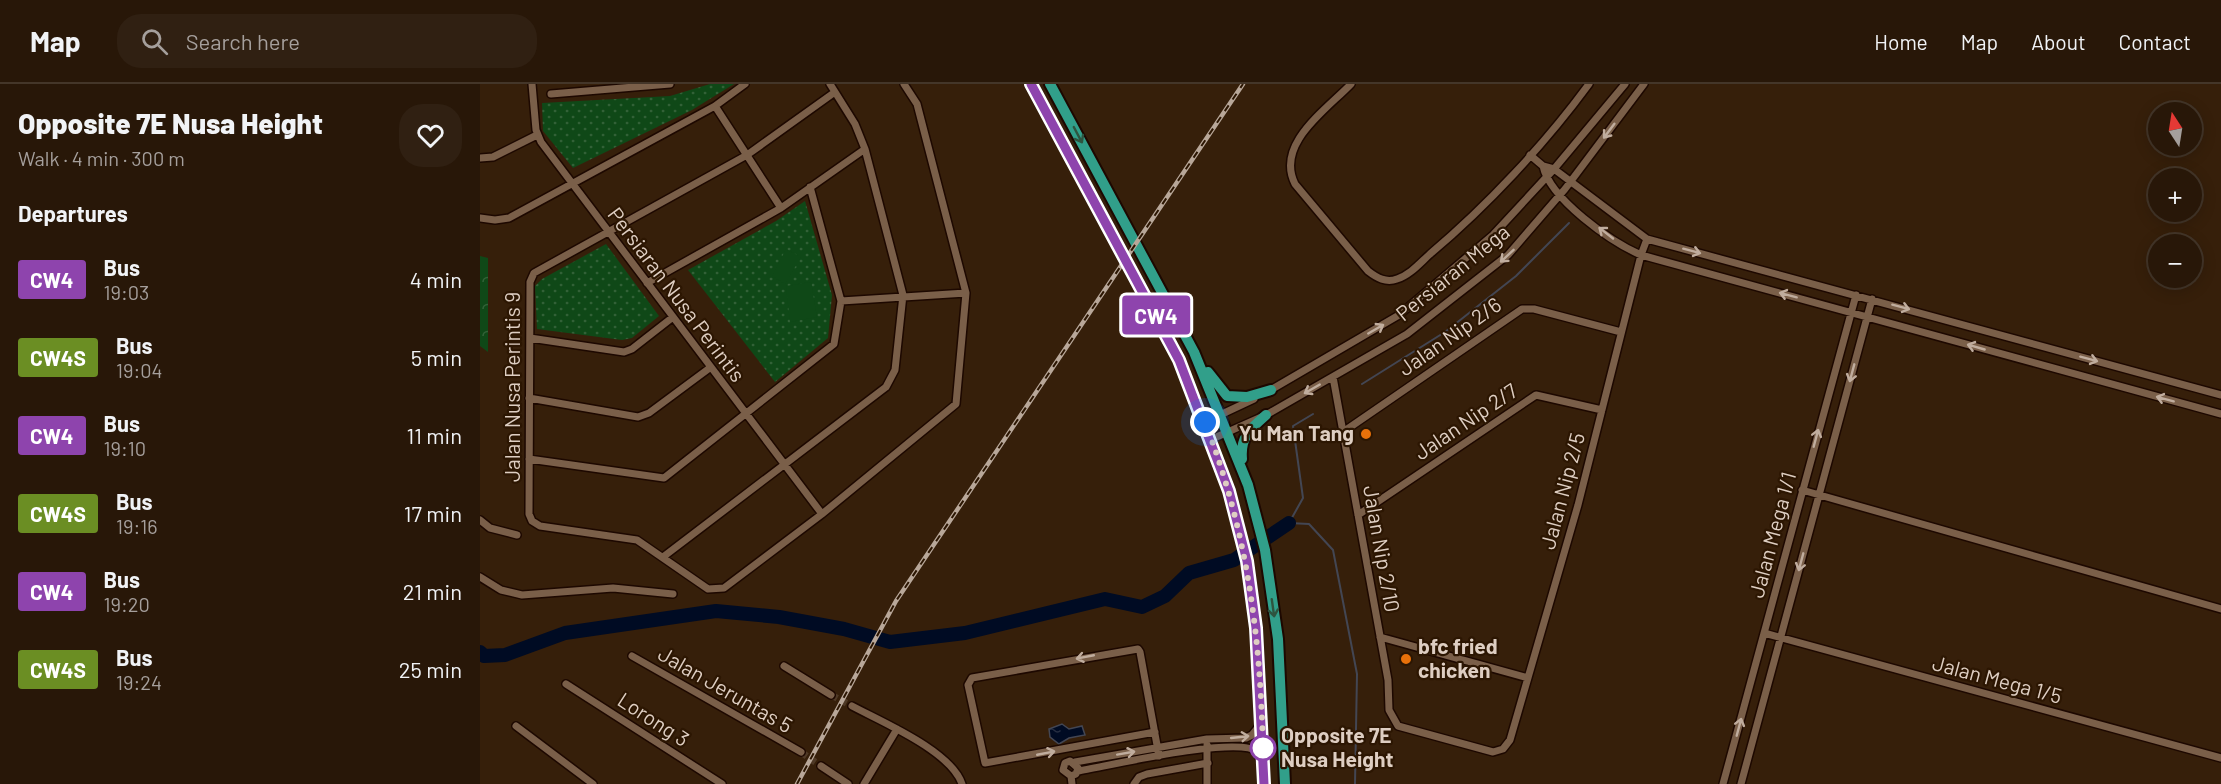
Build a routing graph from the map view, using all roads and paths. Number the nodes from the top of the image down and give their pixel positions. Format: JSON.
{"nodes":[{"id":1,"x":532,"y":84,"type":"edge"},
{"id":2,"x":745,"y":84,"type":"edge"},
{"id":3,"x":830,"y":84,"type":"edge"},
{"id":4,"x":904,"y":84,"type":"edge"},
{"id":5,"x":1031,"y":84,"type":"edge"},
{"id":6,"x":1050,"y":84,"type":"edge"},
{"id":7,"x":1351,"y":84,"type":"edge"},
{"id":8,"x":1589,"y":84,"type":"edge"},
{"id":9,"x":1625,"y":84,"type":"edge"},
{"id":10,"x":1644,"y":84,"type":"edge"},
{"id":11,"x":665,"y":85,"type":"edge"},
{"id":12,"x":835,"y":92,"type":"junction"},
{"id":13,"x":551,"y":94,"type":"dead end"},
{"id":14,"x":715,"y":106,"type":"junction"},
{"id":15,"x":537,"y":135,"type":"junction"},
{"id":16,"x":865,"y":149,"type":"junction"},
{"id":17,"x":747,"y":155,"type":"junction"},
{"id":18,"x":1530,"y":155,"type":"junction"},
{"id":19,"x":480,"y":158,"type":"edge"},
{"id":20,"x":1543,"y":166,"type":"junction"},
{"id":21,"x":1554,"y":169,"type":"junction"},
{"id":22,"x":1545,"y":178,"type":"junction"},
{"id":23,"x":571,"y":183,"type":"junction"},
{"id":24,"x":1570,"y":183,"type":"junction"},
{"id":25,"x":810,"y":187,"type":"junction"},
{"id":26,"x":1559,"y":196,"type":"junction"},
{"id":27,"x":781,"y":208,"type":"junction"},
{"id":28,"x":480,"y":218,"type":"edge"},
{"id":29,"x":608,"y":231,"type":"junction"},
{"id":30,"x":1647,"y":239,"type":"junction"},
{"id":31,"x":1641,"y":255,"type":"junction"},
{"id":32,"x":647,"y":283,"type":"junction"},
{"id":33,"x":966,"y":293,"type":"junction"},
{"id":34,"x":903,"y":295,"type":"junction"},
{"id":35,"x":1856,"y":295,"type":"junction"},
{"id":36,"x":1872,"y":299,"type":"junction"},
{"id":37,"x":841,"y":301,"type":"junction"},
{"id":38,"x":1850,"y":312,"type":"junction"},
{"id":39,"x":672,"y":317,"type":"junction"},
{"id":40,"x":1867,"y":317,"type":"junction"},
{"id":41,"x":1621,"y":332,"type":"junction"},
{"id":42,"x":530,"y":338,"type":"junction"},
{"id":43,"x":1194,"y":352,"type":"junction"},
{"id":44,"x":711,"y":367,"type":"junction"},
{"id":45,"x":1333,"y":376,"type":"junction"},
{"id":46,"x":1271,"y":390,"type":"junction"},
{"id":47,"x":2221,"y":395,"type":"edge"},
{"id":48,"x":529,"y":398,"type":"junction"},
{"id":49,"x":1602,"y":410,"type":"junction"},
{"id":50,"x":746,"y":414,"type":"junction"},
{"id":51,"x":2221,"y":414,"type":"edge"},
{"id":52,"x":1266,"y":415,"type":"junction"},
{"id":53,"x":1222,"y":416,"type":"junction"},
{"id":54,"x":1205,"y":422,"type":"junction"},
{"id":55,"x":1229,"y":432,"type":"junction"},
{"id":56,"x":1343,"y":432,"type":"junction"},
{"id":57,"x":1212,"y":439,"type":"junction"},
{"id":58,"x":529,"y":459,"type":"junction"},
{"id":59,"x":784,"y":463,"type":"junction"},
{"id":60,"x":1248,"y":485,"type":"junction"},
{"id":61,"x":1802,"y":490,"type":"junction"},
{"id":62,"x":1819,"y":495,"type":"junction"},
{"id":63,"x":822,"y":514,"type":"junction"},
{"id":64,"x":1358,"y":515,"type":"junction"},
{"id":65,"x":480,"y":520,"type":"edge"},
{"id":66,"x":517,"y":535,"type":"dead end"},
{"id":67,"x":663,"y":557,"type":"junction"},
{"id":68,"x":480,"y":577,"type":"edge"},
{"id":69,"x":673,"y":594,"type":"dead end"},
{"id":70,"x":2221,"y":609,"type":"edge"},
{"id":71,"x":1764,"y":633,"type":"junction"},
{"id":72,"x":1380,"y":637,"type":"junction"},
{"id":73,"x":1781,"y":638,"type":"junction"},
{"id":74,"x":632,"y":656,"type":"dead end"},
{"id":75,"x":784,"y":666,"type":"dead end"},
{"id":76,"x":1528,"y":678,"type":"junction"},
{"id":77,"x":566,"y":684,"type":"dead end"},
{"id":78,"x":831,"y":695,"type":"tunnel mouth"},
{"id":79,"x":852,"y":706,"type":"tunnel mouth"},
{"id":80,"x":1262,"y":718,"type":"junction"},
{"id":81,"x":516,"y":726,"type":"dead end"},
{"id":82,"x":897,"y":729,"type":"junction"},
{"id":83,"x":1155,"y":732,"type":"junction"},
{"id":84,"x":1207,"y":743,"type":"junction"},
{"id":85,"x":1157,"y":748,"type":"junction"},
{"id":86,"x":1503,"y":749,"type":"joint"},
{"id":87,"x":801,"y":752,"type":"tunnel mouth"},
{"id":88,"x":1159,"y":756,"type":"junction"},
{"id":89,"x":2221,"y":758,"type":"edge"},
{"id":90,"x":1076,"y":762,"type":"junction"},
{"id":91,"x":1208,"y":763,"type":"junction"},
{"id":92,"x":821,"y":766,"type":"tunnel mouth"},
{"id":93,"x":1078,"y":771,"type":"junction"},
{"id":94,"x":1072,"y":780,"type":"edge"},
{"id":95,"x":1264,"y":780,"type":"edge"},
{"id":96,"x":1724,"y":781,"type":"edge"},
{"id":97,"x":593,"y":784,"type":"edge"},
{"id":98,"x":722,"y":784,"type":"edge"},
{"id":99,"x":848,"y":784,"type":"edge"},
{"id":100,"x":864,"y":784,"type":"edge"},
{"id":101,"x":962,"y":784,"type":"edge"},
{"id":102,"x":1134,"y":784,"type":"edge"},
{"id":103,"x":1208,"y":784,"type":"edge"},
{"id":104,"x":1285,"y":784,"type":"edge"},
{"id":105,"x":1743,"y":784,"type":"edge"}],
"edges":[{"from":1,"to":15,"type":"street","name":"Persiaran Nusa Perintis"},
{"from":2,"to":14,"type":"street"},
{"from":3,"to":12,"type":"street"},
{"from":4,"to":33,"type":"street"},
{"from":5,"to":54,"type":"main road"},
{"from":6,"to":43,"type":"main road","one_way":true},
{"from":7,"to":18,"type":"street"},
{"from":8,"to":18,"type":"street"},
{"from":9,"to":21,"type":"street","name":"Persiaran Mega"},
{"from":10,"to":24,"type":"street","name":"Persiaran Mega","one_way":true},
{"from":11,"to":13,"type":"street"},
{"from":12,"to":16,"type":"street"},
{"from":12,"to":17,"type":"street"},
{"from":14,"to":17,"type":"street"},
{"from":14,"to":23,"type":"street"},
{"from":15,"to":19,"type":"street"},
{"from":15,"to":23,"type":"street","name":"Persiaran Nusa Perintis"},
{"from":16,"to":25,"type":"street"},
{"from":16,"to":34,"type":"street"},
{"from":17,"to":27,"type":"street"},
{"from":17,"to":29,"type":"street"},
{"from":18,"to":20,"type":"street"},
{"from":20,"to":21,"type":"street"},
{"from":20,"to":22,"type":"street"},
{"from":21,"to":22,"type":"street","name":"Persiaran Mega"},
{"from":21,"to":24,"type":"street"},
{"from":22,"to":26,"type":"street"},
{"from":46,"to":22,"type":"street","name":"Persiaran Mega","one_way":true},
{"from":23,"to":28,"type":"street"},
{"from":23,"to":29,"type":"street","name":"Persiaran Nusa Perintis"},
{"from":24,"to":26,"type":"street","name":"Persiaran Mega"},
{"from":24,"to":30,"type":"street"},
{"from":25,"to":27,"type":"street"},
{"from":25,"to":37,"type":"street"},
{"from":31,"to":26,"type":"street","one_way":true},
{"from":26,"to":45,"type":"street","name":"Persiaran Mega","one_way":true},
{"from":27,"to":32,"type":"street"},
{"from":29,"to":32,"type":"street","name":"Persiaran Nusa Perintis"},
{"from":29,"to":42,"type":"street","name":"Jalan Nusa Perintis 9"},
{"from":30,"to":31,"type":"street","name":"Jalan Nip 2/5"},
{"from":30,"to":35,"type":"street","one_way":true},
{"from":38,"to":31,"type":"street","one_way":true},
{"from":31,"to":41,"type":"street","name":"Jalan Nip 2/5"},
{"from":32,"to":39,"type":"street","name":"Persiaran Nusa Perintis"},
{"from":33,"to":34,"type":"street"},
{"from":33,"to":63,"type":"street"},
{"from":34,"to":37,"type":"street"},
{"from":34,"to":59,"type":"street"},
{"from":35,"to":36,"type":"street"},
{"from":35,"to":38,"type":"street","name":"Jalan Mega 1/1"},
{"from":36,"to":40,"type":"street"},
{"from":36,"to":47,"type":"street","one_way":true},
{"from":37,"to":50,"type":"street"},
{"from":38,"to":40,"type":"street"},
{"from":61,"to":38,"type":"street","name":"Jalan Mega 1/1","one_way":true},
{"from":39,"to":42,"type":"street"},
{"from":39,"to":44,"type":"street","name":"Persiaran Nusa Perintis"},
{"from":51,"to":40,"type":"street","one_way":true},
{"from":40,"to":62,"type":"street","one_way":true},
{"from":41,"to":49,"type":"street","name":"Jalan Nip 2/5"},
{"from":41,"to":56,"type":"street","name":"Jalan Nip 2/6"},
{"from":42,"to":48,"type":"street","name":"Jalan Nusa Perintis 9"},
{"from":43,"to":46,"type":"main road"},
{"from":43,"to":53,"type":"main road"},
{"from":44,"to":48,"type":"street"},
{"from":44,"to":50,"type":"street","name":"Persiaran Nusa Perintis"},
{"from":45,"to":52,"type":"street","name":"Persiaran Mega","one_way":true},
{"from":45,"to":56,"type":"street","name":"Jalan Nip 2/10"},
{"from":46,"to":53,"type":"street","name":"Persiaran Mega"},
{"from":48,"to":58,"type":"street","name":"Jalan Nusa Perintis 9"},
{"from":49,"to":64,"type":"street","name":"Jalan Nip 2/7"},
{"from":49,"to":76,"type":"street","name":"Jalan Nip 2/5"},
{"from":50,"to":58,"type":"street"},
{"from":50,"to":59,"type":"street","name":"Persiaran Nusa Perintis"},
{"from":52,"to":55,"type":"street","name":"Persiaran Mega"},
{"from":52,"to":60,"type":"main road"},
{"from":53,"to":54,"type":"street","name":"Persiaran Mega"},
{"from":53,"to":55,"type":"main road"},
{"from":54,"to":57,"type":"main road"},
{"from":55,"to":57,"type":"street","name":"Persiaran Mega"},
{"from":55,"to":60,"type":"main road"},
{"from":56,"to":64,"type":"street","name":"Jalan Nip 2/10"},
{"from":57,"to":80,"type":"main road"},
{"from":58,"to":67,"type":"street","name":"Jalan Nusa Perintis 9"},
{"from":59,"to":63,"type":"street","name":"Persiaran Nusa Perintis"},
{"from":59,"to":67,"type":"street"},
{"from":60,"to":104,"type":"main road","one_way":true},
{"from":61,"to":62,"type":"street"},
{"from":61,"to":71,"type":"street","name":"Jalan Mega 1/1"},
{"from":62,"to":70,"type":"street"},
{"from":62,"to":73,"type":"street","one_way":true},
{"from":63,"to":67,"type":"street"},
{"from":64,"to":72,"type":"street","name":"Jalan Nip 2/10"},
{"from":65,"to":66,"type":"street"},
{"from":68,"to":69,"type":"street"},
{"from":71,"to":73,"type":"street","name":"Jalan Mega 1/5"},
{"from":96,"to":71,"type":"street","name":"Jalan Mega 1/1","one_way":true},
{"from":72,"to":76,"type":"street"},
{"from":72,"to":86,"type":"street","name":"Jalan Nip 2/10"},
{"from":73,"to":89,"type":"street","name":"Jalan Mega 1/5"},
{"from":73,"to":105,"type":"street"},
{"from":74,"to":87,"type":"street","name":"Jalan Jeruntas 5"},
{"from":75,"to":78,"type":"street"},
{"from":76,"to":86,"type":"street","name":"Jalan Nip 2/5"},
{"from":77,"to":98,"type":"street","name":"Lorong 3"},
{"from":79,"to":82,"type":"street"},
{"from":84,"to":80,"type":"street","one_way":true},
{"from":80,"to":95,"type":"main road"},
{"from":81,"to":97,"type":"street"},
{"from":82,"to":100,"type":"street"},
{"from":82,"to":101,"type":"street"},
{"from":83,"to":83,"type":"street","one_way":true},
{"from":83,"to":85,"type":"street"},
{"from":84,"to":85,"type":"street"},
{"from":84,"to":88,"type":"street"},
{"from":84,"to":91,"type":"street"},
{"from":84,"to":95,"type":"street"},
{"from":85,"to":88,"type":"street"},
{"from":90,"to":85,"type":"street","one_way":true},
{"from":88,"to":93,"type":"street"},
{"from":90,"to":93,"type":"street"},
{"from":90,"to":94,"type":"street"},
{"from":91,"to":102,"type":"street"},
{"from":91,"to":103,"type":"street"},
{"from":92,"to":99,"type":"street"},
{"from":93,"to":94,"type":"street"},
{"from":96,"to":105,"type":"street"}]}
